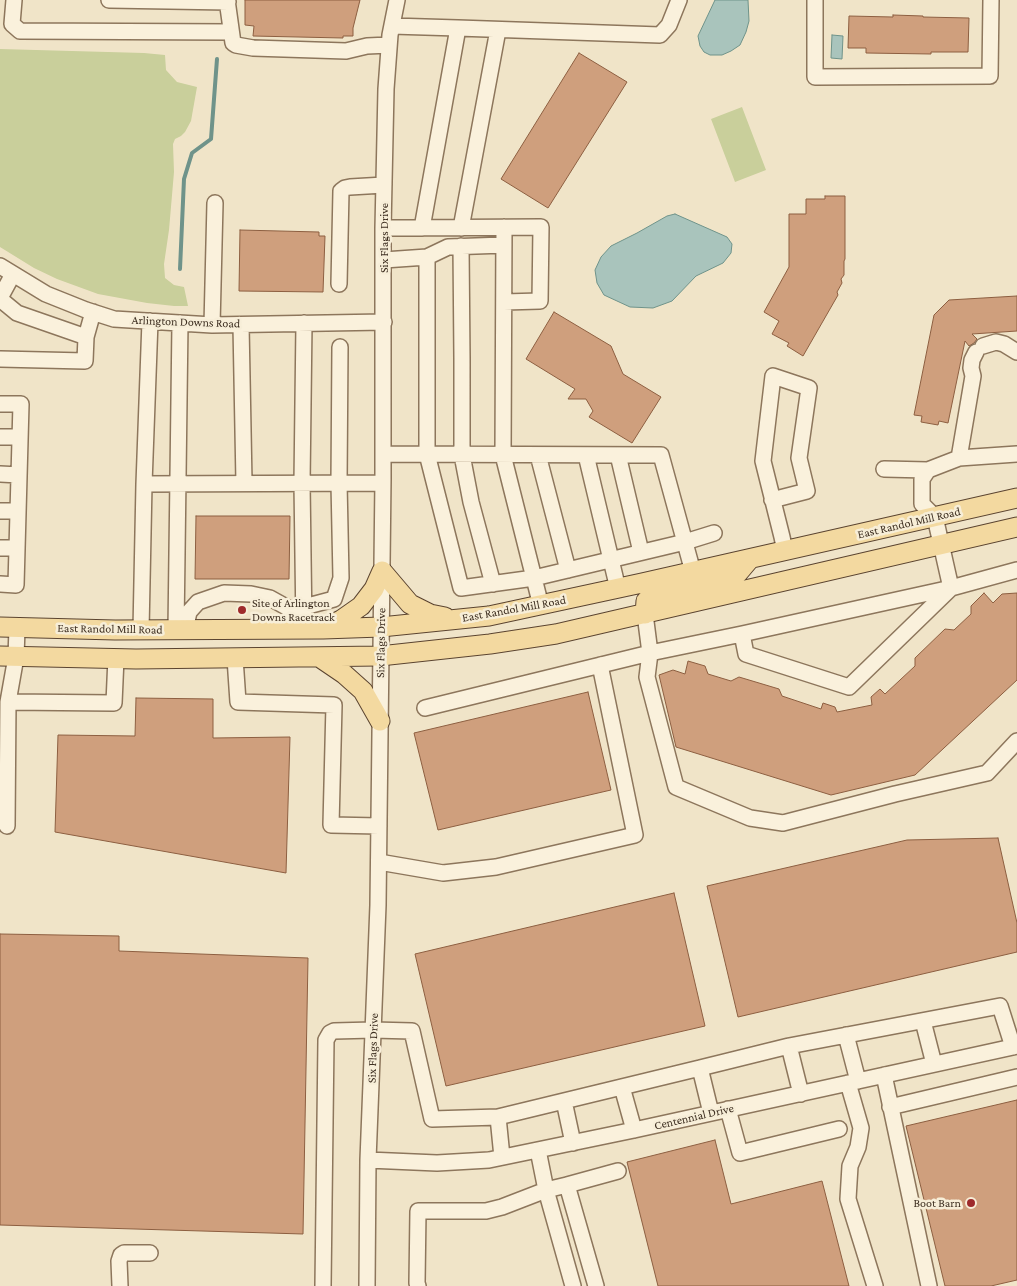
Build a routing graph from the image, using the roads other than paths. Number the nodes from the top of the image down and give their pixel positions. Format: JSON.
{"nodes":[{"id":1,"x":14,"y":0,"type":"edge"},
{"id":2,"x":109,"y":0,"type":"edge"},
{"id":3,"x":397,"y":0,"type":"edge"},
{"id":4,"x":679,"y":0,"type":"edge"},
{"id":5,"x":815,"y":0,"type":"edge"},
{"id":6,"x":991,"y":0,"type":"edge"},
{"id":7,"x":228,"y":1,"type":"edge"},
{"id":8,"x":392,"y":26,"type":"junction"},
{"id":9,"x":458,"y":28,"type":"junction"},
{"id":10,"x":498,"y":30,"type":"junction"},
{"id":11,"x":231,"y":32,"type":"junction"},
{"id":12,"x":389,"y":45,"type":"junction"},
{"id":13,"x":384,"y":185,"type":"junction"},
{"id":14,"x":215,"y":203,"type":"dead end"},
{"id":15,"x":504,"y":227,"type":"junction"},
{"id":16,"x":383,"y":228,"type":"junction"},
{"id":17,"x":422,"y":228,"type":"junction"},
{"id":18,"x":462,"y":228,"type":"junction"},
{"id":19,"x":504,"y":244,"type":"junction"},
{"id":20,"x":461,"y":246,"type":"junction"},
{"id":21,"x":427,"y":257,"type":"junction"},
{"id":22,"x":384,"y":260,"type":"junction"},
{"id":23,"x":6,"y":270,"type":"edge"},
{"id":24,"x":339,"y":284,"type":"dead end"},
{"id":25,"x":0,"y":298,"type":"edge"},
{"id":26,"x":504,"y":302,"type":"junction"},
{"id":27,"x":93,"y":312,"type":"junction"},
{"id":28,"x":150,"y":321,"type":"junction"},
{"id":29,"x":384,"y":322,"type":"junction"},
{"id":30,"x":180,"y":323,"type":"junction"},
{"id":31,"x":304,"y":323,"type":"junction"},
{"id":32,"x":241,"y":324,"type":"junction"},
{"id":33,"x":212,"y":325,"type":"junction"},
{"id":34,"x":86,"y":337,"type":"junction"},
{"id":35,"x":340,"y":347,"type":"dead end"},
{"id":36,"x":1017,"y":352,"type":"edge"},
{"id":37,"x":0,"y":359,"type":"edge"},
{"id":38,"x":0,"y":404,"type":"edge"},
{"id":39,"x":0,"y":437,"type":"edge"},
{"id":40,"x":20,"y":437,"type":"junction"},
{"id":41,"x":384,"y":454,"type":"junction"},
{"id":42,"x":427,"y":454,"type":"junction"},
{"id":43,"x":462,"y":454,"type":"junction"},
{"id":44,"x":1017,"y":454,"type":"edge"},
{"id":45,"x":504,"y":455,"type":"junction"},
{"id":46,"x":538,"y":455,"type":"junction"},
{"id":47,"x":586,"y":455,"type":"junction"},
{"id":48,"x":618,"y":455,"type":"junction"},
{"id":49,"x":959,"y":458,"type":"junction"},
{"id":50,"x":884,"y":469,"type":"dead end"},
{"id":51,"x":928,"y":470,"type":"junction"},
{"id":52,"x":0,"y":474,"type":"edge"},
{"id":53,"x":19,"y":475,"type":"junction"},
{"id":54,"x":244,"y":483,"type":"junction"},
{"id":55,"x":302,"y":483,"type":"junction"},
{"id":56,"x":339,"y":483,"type":"junction"},
{"id":57,"x":383,"y":483,"type":"junction"},
{"id":58,"x":144,"y":484,"type":"junction"},
{"id":59,"x":178,"y":484,"type":"junction"},
{"id":60,"x":1017,"y":498,"type":"edge"},
{"id":61,"x":772,"y":500,"type":"junction"},
{"id":62,"x":0,"y":510,"type":"edge"},
{"id":63,"x":18,"y":511,"type":"junction"},
{"id":64,"x":935,"y":517,"type":"junction"},
{"id":65,"x":1017,"y":527,"type":"edge"},
{"id":66,"x":714,"y":533,"type":"dead end"},
{"id":67,"x":685,"y":542,"type":"junction"},
{"id":68,"x":941,"y":544,"type":"junction"},
{"id":69,"x":0,"y":548,"type":"edge"},
{"id":70,"x":17,"y":548,"type":"junction"},
{"id":71,"x":785,"y":551,"type":"junction"},
{"id":72,"x":641,"y":552,"type":"junction"},
{"id":73,"x":750,"y":559,"type":"junction"},
{"id":74,"x":611,"y":560,"type":"junction"},
{"id":75,"x":382,"y":570,"type":"junction"},
{"id":76,"x":568,"y":570,"type":"junction"},
{"id":77,"x":1017,"y":570,"type":"edge"},
{"id":78,"x":692,"y":572,"type":"junction"},
{"id":79,"x":534,"y":578,"type":"junction"},
{"id":80,"x":0,"y":584,"type":"edge"},
{"id":81,"x":493,"y":584,"type":"junction"},
{"id":82,"x":951,"y":588,"type":"junction"},
{"id":83,"x":618,"y":589,"type":"junction"},
{"id":84,"x":540,"y":606,"type":"junction"},
{"id":85,"x":304,"y":607,"type":"junction"},
{"id":86,"x":645,"y":614,"type":"junction"},
{"id":87,"x":456,"y":620,"type":"junction"},
{"id":88,"x":381,"y":627,"type":"junction"},
{"id":89,"x":8,"y":628,"type":"edge"},
{"id":90,"x":300,"y":629,"type":"junction"},
{"id":91,"x":323,"y":629,"type":"junction"},
{"id":92,"x":141,"y":630,"type":"junction"},
{"id":93,"x":181,"y":630,"type":"junction"},
{"id":94,"x":742,"y":634,"type":"junction"},
{"id":95,"x":650,"y":653,"type":"junction"},
{"id":96,"x":380,"y":656,"type":"junction"},
{"id":97,"x":8,"y":657,"type":"edge"},
{"id":98,"x":319,"y":657,"type":"junction"},
{"id":99,"x":116,"y":658,"type":"junction"},
{"id":100,"x":235,"y":658,"type":"junction"},
{"id":101,"x":600,"y":665,"type":"junction"},
{"id":102,"x":8,"y":702,"type":"junction"},
{"id":103,"x":425,"y":708,"type":"dead end"},
{"id":104,"x":380,"y":721,"type":"junction"},
{"id":105,"x":1017,"y":740,"type":"edge"},
{"id":106,"x":7,"y":826,"type":"dead end"},
{"id":107,"x":379,"y":826,"type":"junction"},
{"id":108,"x":378,"y":862,"type":"junction"},
{"id":109,"x":923,"y":1021,"type":"junction"},
{"id":110,"x":374,"y":1030,"type":"junction"},
{"id":111,"x":846,"y":1035,"type":"junction"},
{"id":112,"x":789,"y":1046,"type":"junction"},
{"id":113,"x":1015,"y":1046,"type":"edge"},
{"id":114,"x":934,"y":1064,"type":"junction"},
{"id":115,"x":700,"y":1068,"type":"junction"},
{"id":116,"x":884,"y":1076,"type":"junction"},
{"id":117,"x":1017,"y":1077,"type":"edge"},
{"id":118,"x":853,"y":1082,"type":"junction"},
{"id":119,"x":622,"y":1087,"type":"junction"},
{"id":120,"x":801,"y":1094,"type":"junction"},
{"id":121,"x":564,"y":1101,"type":"junction"},
{"id":122,"x":890,"y":1107,"type":"junction"},
{"id":123,"x":728,"y":1109,"type":"junction"},
{"id":124,"x":711,"y":1114,"type":"junction"},
{"id":125,"x":498,"y":1117,"type":"junction"},
{"id":126,"x":839,"y":1129,"type":"dead end"},
{"id":127,"x":634,"y":1130,"type":"junction"},
{"id":128,"x":573,"y":1143,"type":"junction"},
{"id":129,"x":538,"y":1150,"type":"junction"},
{"id":130,"x":502,"y":1157,"type":"junction"},
{"id":131,"x":368,"y":1160,"type":"junction"},
{"id":132,"x":618,"y":1171,"type":"dead end"},
{"id":133,"x":567,"y":1185,"type":"junction"},
{"id":134,"x":546,"y":1190,"type":"junction"},
{"id":135,"x":150,"y":1253,"type":"dead end"},
{"id":136,"x":120,"y":1286,"type":"edge"},
{"id":137,"x":323,"y":1286,"type":"edge"},
{"id":138,"x":367,"y":1286,"type":"edge"},
{"id":139,"x":418,"y":1286,"type":"edge"},
{"id":140,"x":574,"y":1286,"type":"edge"},
{"id":141,"x":596,"y":1286,"type":"edge"},
{"id":142,"x":874,"y":1286,"type":"edge"},
{"id":143,"x":929,"y":1286,"type":"edge"}],
"edges":[{"from":1,"to":11,"type":"street"},
{"from":2,"to":7,"type":"street"},
{"from":3,"to":8,"type":"street","name":"Six Flags Drive"},
{"from":4,"to":10,"type":"street"},
{"from":5,"to":6,"type":"street"},
{"from":7,"to":11,"type":"street"},
{"from":8,"to":9,"type":"street"},
{"from":8,"to":12,"type":"street","name":"Six Flags Drive"},
{"from":9,"to":10,"type":"street"},
{"from":9,"to":17,"type":"street"},
{"from":10,"to":18,"type":"street"},
{"from":11,"to":12,"type":"street"},
{"from":12,"to":13,"type":"street","name":"Six Flags Drive"},
{"from":13,"to":16,"type":"street","name":"Six Flags Drive"},
{"from":13,"to":24,"type":"street"},
{"from":14,"to":33,"type":"street"},
{"from":15,"to":18,"type":"street"},
{"from":15,"to":19,"type":"street"},
{"from":15,"to":26,"type":"street"},
{"from":16,"to":17,"type":"street"},
{"from":16,"to":22,"type":"street","name":"Six Flags Drive"},
{"from":17,"to":18,"type":"street"},
{"from":19,"to":20,"type":"street"},
{"from":19,"to":26,"type":"street"},
{"from":20,"to":21,"type":"street"},
{"from":20,"to":43,"type":"street"},
{"from":21,"to":22,"type":"street"},
{"from":21,"to":42,"type":"street"},
{"from":22,"to":29,"type":"street","name":"Six Flags Drive"},
{"from":23,"to":25,"type":"street"},
{"from":23,"to":27,"type":"street","name":"Arlington Downs Road"},
{"from":25,"to":34,"type":"street"},
{"from":26,"to":45,"type":"street"},
{"from":27,"to":28,"type":"street","name":"Arlington Downs Road"},
{"from":27,"to":34,"type":"street"},
{"from":28,"to":30,"type":"street","name":"Arlington Downs Road"},
{"from":28,"to":58,"type":"street"},
{"from":29,"to":31,"type":"street","name":"Arlington Downs Road"},
{"from":29,"to":41,"type":"street","name":"Six Flags Drive"},
{"from":30,"to":33,"type":"street","name":"Arlington Downs Road"},
{"from":30,"to":59,"type":"street"},
{"from":31,"to":32,"type":"street","name":"Arlington Downs Road"},
{"from":31,"to":55,"type":"street"},
{"from":32,"to":33,"type":"street","name":"Arlington Downs Road"},
{"from":32,"to":54,"type":"street"},
{"from":34,"to":37,"type":"street"},
{"from":35,"to":56,"type":"street"},
{"from":36,"to":49,"type":"street"},
{"from":38,"to":40,"type":"street"},
{"from":39,"to":40,"type":"street"},
{"from":40,"to":53,"type":"street"},
{"from":41,"to":42,"type":"street"},
{"from":41,"to":57,"type":"street","name":"Six Flags Drive"},
{"from":42,"to":43,"type":"street"},
{"from":42,"to":81,"type":"street"},
{"from":43,"to":45,"type":"street"},
{"from":43,"to":81,"type":"street"},
{"from":44,"to":49,"type":"street"},
{"from":45,"to":46,"type":"street"},
{"from":45,"to":79,"type":"street"},
{"from":46,"to":47,"type":"street"},
{"from":46,"to":76,"type":"street"},
{"from":47,"to":48,"type":"street"},
{"from":47,"to":74,"type":"street"},
{"from":48,"to":67,"type":"street"},
{"from":48,"to":72,"type":"street"},
{"from":49,"to":51,"type":"street"},
{"from":50,"to":51,"type":"street"},
{"from":51,"to":64,"type":"street"},
{"from":52,"to":53,"type":"street"},
{"from":53,"to":63,"type":"street"},
{"from":54,"to":55,"type":"street"},
{"from":54,"to":59,"type":"street"},
{"from":55,"to":56,"type":"street"},
{"from":55,"to":85,"type":"street"},
{"from":56,"to":57,"type":"street"},
{"from":56,"to":85,"type":"street"},
{"from":57,"to":75,"type":"street","name":"Six Flags Drive"},
{"from":58,"to":59,"type":"street"},
{"from":58,"to":92,"type":"street"},
{"from":59,"to":93,"type":"street"},
{"from":60,"to":64,"type":"main road","name":"East Randol Mill Road"},
{"from":61,"to":61,"type":"street"},
{"from":61,"to":71,"type":"street"},
{"from":62,"to":63,"type":"street"},
{"from":63,"to":70,"type":"street"},
{"from":64,"to":68,"type":"street"},
{"from":64,"to":71,"type":"main road","name":"East Randol Mill Road"},
{"from":65,"to":68,"type":"main road"},
{"from":66,"to":67,"type":"street"},
{"from":67,"to":72,"type":"street"},
{"from":67,"to":78,"type":"street"},
{"from":68,"to":82,"type":"street"},
{"from":68,"to":86,"type":"main road"},
{"from":69,"to":70,"type":"street"},
{"from":70,"to":80,"type":"street"},
{"from":71,"to":73,"type":"main road","name":"East Randol Mill Road"},
{"from":72,"to":74,"type":"street"},
{"from":73,"to":78,"type":"main road","name":"East Randol Mill Road"},
{"from":73,"to":86,"type":"main road"},
{"from":74,"to":76,"type":"street"},
{"from":74,"to":83,"type":"street"},
{"from":75,"to":87,"type":"main road"},
{"from":75,"to":88,"type":"street","name":"Six Flags Drive"},
{"from":75,"to":91,"type":"main road"},
{"from":76,"to":79,"type":"street"},
{"from":77,"to":82,"type":"street"},
{"from":78,"to":83,"type":"main road","name":"East Randol Mill Road"},
{"from":79,"to":81,"type":"street"},
{"from":79,"to":84,"type":"street"},
{"from":82,"to":94,"type":"street"},
{"from":82,"to":94,"type":"street"},
{"from":83,"to":84,"type":"main road","name":"East Randol Mill Road"},
{"from":84,"to":87,"type":"main road","name":"East Randol Mill Road"},
{"from":85,"to":90,"type":"street"},
{"from":86,"to":95,"type":"street"},
{"from":86,"to":96,"type":"main road"},
{"from":87,"to":88,"type":"main road","name":"East Randol Mill Road"},
{"from":88,"to":91,"type":"main road","name":"East Randol Mill Road"},
{"from":88,"to":96,"type":"street","name":"Six Flags Drive"},
{"from":89,"to":92,"type":"main road","name":"East Randol Mill Road"},
{"from":89,"to":97,"type":"street"},
{"from":90,"to":91,"type":"main road","name":"East Randol Mill Road"},
{"from":90,"to":93,"type":"main road","name":"East Randol Mill Road"},
{"from":90,"to":93,"type":"street"},
{"from":92,"to":93,"type":"main road","name":"East Randol Mill Road"},
{"from":94,"to":95,"type":"street"},
{"from":95,"to":101,"type":"street"},
{"from":95,"to":105,"type":"street"},
{"from":96,"to":98,"type":"main road"},
{"from":96,"to":104,"type":"street","name":"Six Flags Drive"},
{"from":97,"to":99,"type":"main road"},
{"from":97,"to":102,"type":"street"},
{"from":98,"to":100,"type":"main road"},
{"from":98,"to":104,"type":"main road"},
{"from":99,"to":100,"type":"main road"},
{"from":99,"to":102,"type":"street"},
{"from":100,"to":107,"type":"street"},
{"from":101,"to":103,"type":"street"},
{"from":101,"to":108,"type":"street"},
{"from":102,"to":106,"type":"street"},
{"from":104,"to":107,"type":"street","name":"Six Flags Drive"},
{"from":107,"to":108,"type":"street","name":"Six Flags Drive"},
{"from":108,"to":110,"type":"street","name":"Six Flags Drive"},
{"from":109,"to":111,"type":"street"},
{"from":109,"to":113,"type":"street"},
{"from":109,"to":114,"type":"street"},
{"from":110,"to":125,"type":"street"},
{"from":110,"to":131,"type":"street","name":"Six Flags Drive"},
{"from":110,"to":137,"type":"street"},
{"from":111,"to":112,"type":"street"},
{"from":111,"to":118,"type":"street"},
{"from":112,"to":115,"type":"street"},
{"from":112,"to":120,"type":"street"},
{"from":113,"to":114,"type":"street","name":"Centennial Drive"},
{"from":114,"to":116,"type":"street","name":"Centennial Drive"},
{"from":115,"to":119,"type":"street"},
{"from":115,"to":124,"type":"street"},
{"from":116,"to":118,"type":"street","name":"Centennial Drive"},
{"from":116,"to":122,"type":"street"},
{"from":117,"to":122,"type":"street"},
{"from":118,"to":120,"type":"street","name":"Centennial Drive"},
{"from":118,"to":142,"type":"street"},
{"from":119,"to":121,"type":"street"},
{"from":119,"to":127,"type":"street"},
{"from":120,"to":123,"type":"street","name":"Centennial Drive"},
{"from":121,"to":125,"type":"street"},
{"from":121,"to":128,"type":"street"},
{"from":122,"to":143,"type":"street"},
{"from":123,"to":124,"type":"street","name":"Centennial Drive"},
{"from":123,"to":126,"type":"street"},
{"from":124,"to":127,"type":"street","name":"Centennial Drive"},
{"from":125,"to":130,"type":"street"},
{"from":127,"to":128,"type":"street","name":"Centennial Drive"},
{"from":128,"to":129,"type":"street","name":"Centennial Drive"},
{"from":129,"to":130,"type":"street","name":"Centennial Drive"},
{"from":129,"to":134,"type":"street"},
{"from":130,"to":131,"type":"street","name":"Centennial Drive"},
{"from":131,"to":138,"type":"street","name":"Six Flags Drive"},
{"from":132,"to":133,"type":"street"},
{"from":133,"to":134,"type":"street"},
{"from":133,"to":141,"type":"street"},
{"from":134,"to":139,"type":"street"},
{"from":134,"to":140,"type":"street"},
{"from":135,"to":136,"type":"street"}]}
